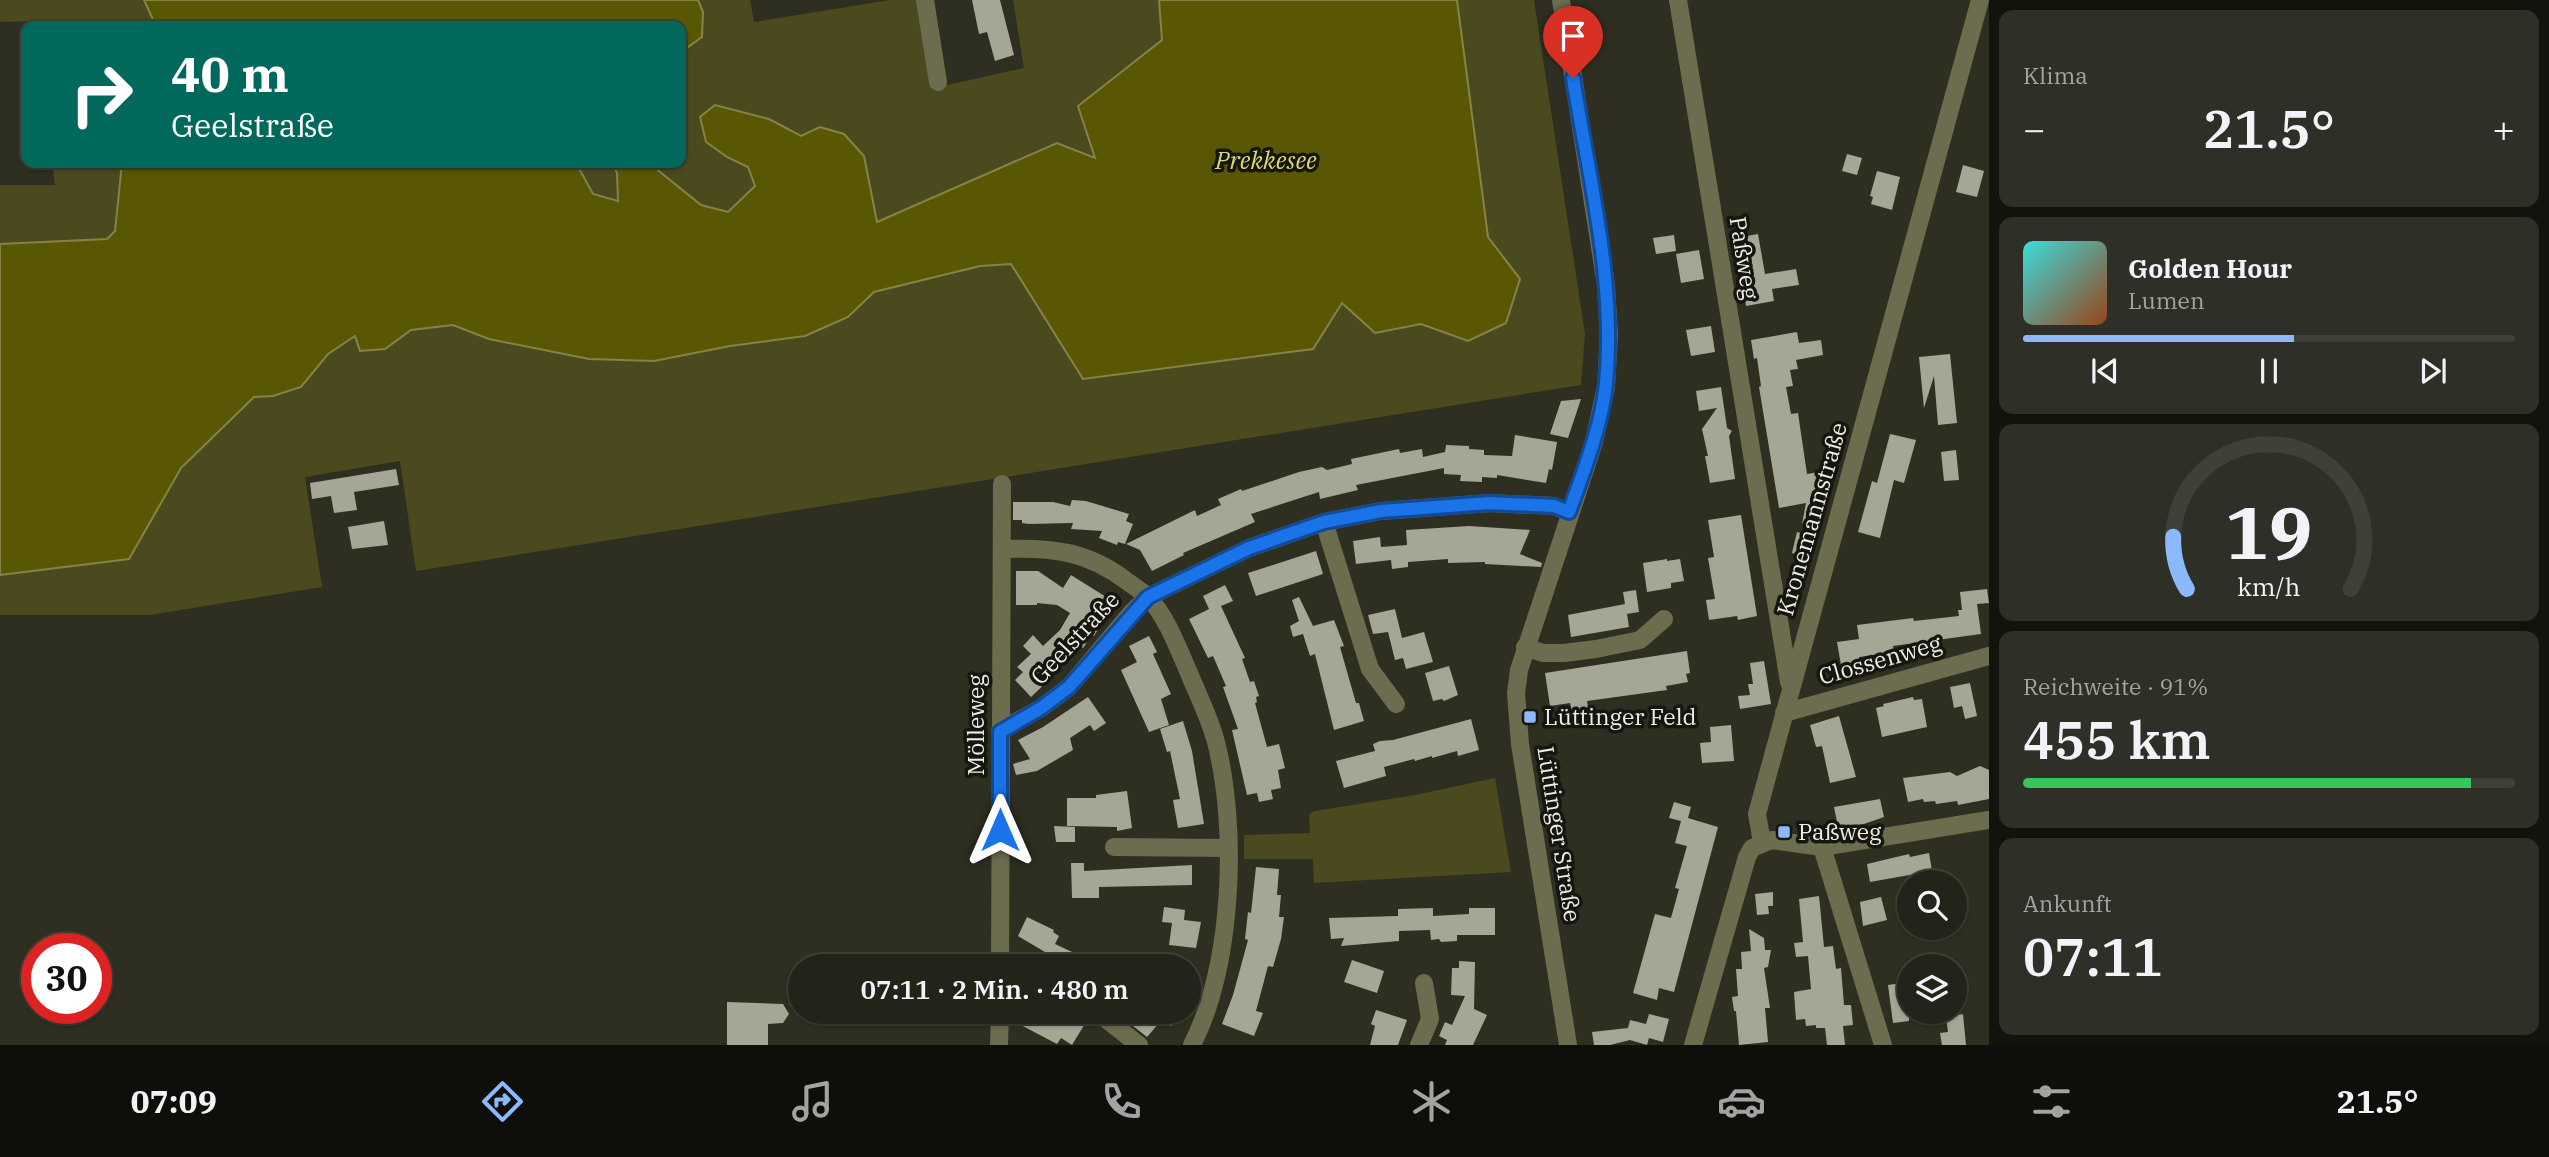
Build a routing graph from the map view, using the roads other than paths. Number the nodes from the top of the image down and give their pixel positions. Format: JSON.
{"nodes":[{"id":1,"x":925,"y":0,"type":"edge"},
{"id":2,"x":1561,"y":0,"type":"edge"},
{"id":3,"x":1678,"y":0,"type":"edge"},
{"id":4,"x":1980,"y":0,"type":"edge"},
{"id":5,"x":938,"y":82,"type":"dead end"},
{"id":6,"x":1002,"y":484,"type":"dead end"},
{"id":7,"x":1569,"y":512,"type":"junction"},
{"id":8,"x":1324,"y":522,"type":"junction"},
{"id":9,"x":1003,"y":548,"type":"junction"},
{"id":10,"x":1148,"y":597,"type":"junction"},
{"id":11,"x":1664,"y":619,"type":"dead end"},
{"id":12,"x":1525,"y":647,"type":"junction"},
{"id":13,"x":1989,"y":656,"type":"edge"},
{"id":14,"x":1790,"y":689,"type":"junction"},
{"id":15,"x":1396,"y":705,"type":"dead end"},
{"id":16,"x":1784,"y":713,"type":"junction"},
{"id":17,"x":1000,"y":732,"type":"junction"},
{"id":18,"x":1989,"y":820,"type":"edge"},
{"id":19,"x":1762,"y":842,"type":"junction"},
{"id":20,"x":1114,"y":847,"type":"dead end"},
{"id":21,"x":1822,"y":847,"type":"junction"},
{"id":22,"x":1228,"y":848,"type":"junction"},
{"id":23,"x":1000,"y":954,"type":"edge"},
{"id":24,"x":1424,"y":983,"type":"dead end"},
{"id":25,"x":1000,"y":1024,"type":"edge"},
{"id":26,"x":1112,"y":1024,"type":"edge"},
{"id":27,"x":999,"y":1045,"type":"edge"},
{"id":28,"x":1139,"y":1045,"type":"edge"},
{"id":29,"x":1192,"y":1045,"type":"edge"},
{"id":30,"x":1419,"y":1045,"type":"edge"},
{"id":31,"x":1567,"y":1045,"type":"edge"},
{"id":32,"x":1693,"y":1045,"type":"edge"},
{"id":33,"x":1883,"y":1045,"type":"edge"}],
"edges":[{"from":1,"to":5,"type":"street"},
{"from":2,"to":7,"type":"street","name":"Lüttinger Straße"},
{"from":3,"to":14,"type":"street","name":"Paßweg"},
{"from":4,"to":14,"type":"street","name":"Kronemannstraße"},
{"from":6,"to":9,"type":"street","name":"Mölleweg"},
{"from":7,"to":8,"type":"street"},
{"from":7,"to":12,"type":"street","name":"Lüttinger Straße"},
{"from":8,"to":10,"type":"street"},
{"from":8,"to":15,"type":"street"},
{"from":9,"to":10,"type":"street"},
{"from":9,"to":17,"type":"street","name":"Mölleweg"},
{"from":10,"to":17,"type":"street","name":"Geelstraße"},
{"from":10,"to":22,"type":"street"},
{"from":11,"to":12,"type":"street"},
{"from":12,"to":31,"type":"street","name":"Lüttinger Straße"},
{"from":13,"to":16,"type":"street","name":"Clossenweg"},
{"from":14,"to":16,"type":"street","name":"Kronemannstraße"},
{"from":16,"to":19,"type":"street","name":"Kronemannstraße"},
{"from":17,"to":23,"type":"street","name":"Mölleweg"},
{"from":18,"to":21,"type":"street"},
{"from":19,"to":21,"type":"street"},
{"from":19,"to":32,"type":"street"},
{"from":20,"to":22,"type":"street"},
{"from":21,"to":33,"type":"street"},
{"from":22,"to":29,"type":"street"},
{"from":24,"to":30,"type":"street"},
{"from":25,"to":27,"type":"street"},
{"from":26,"to":28,"type":"street"}]}
